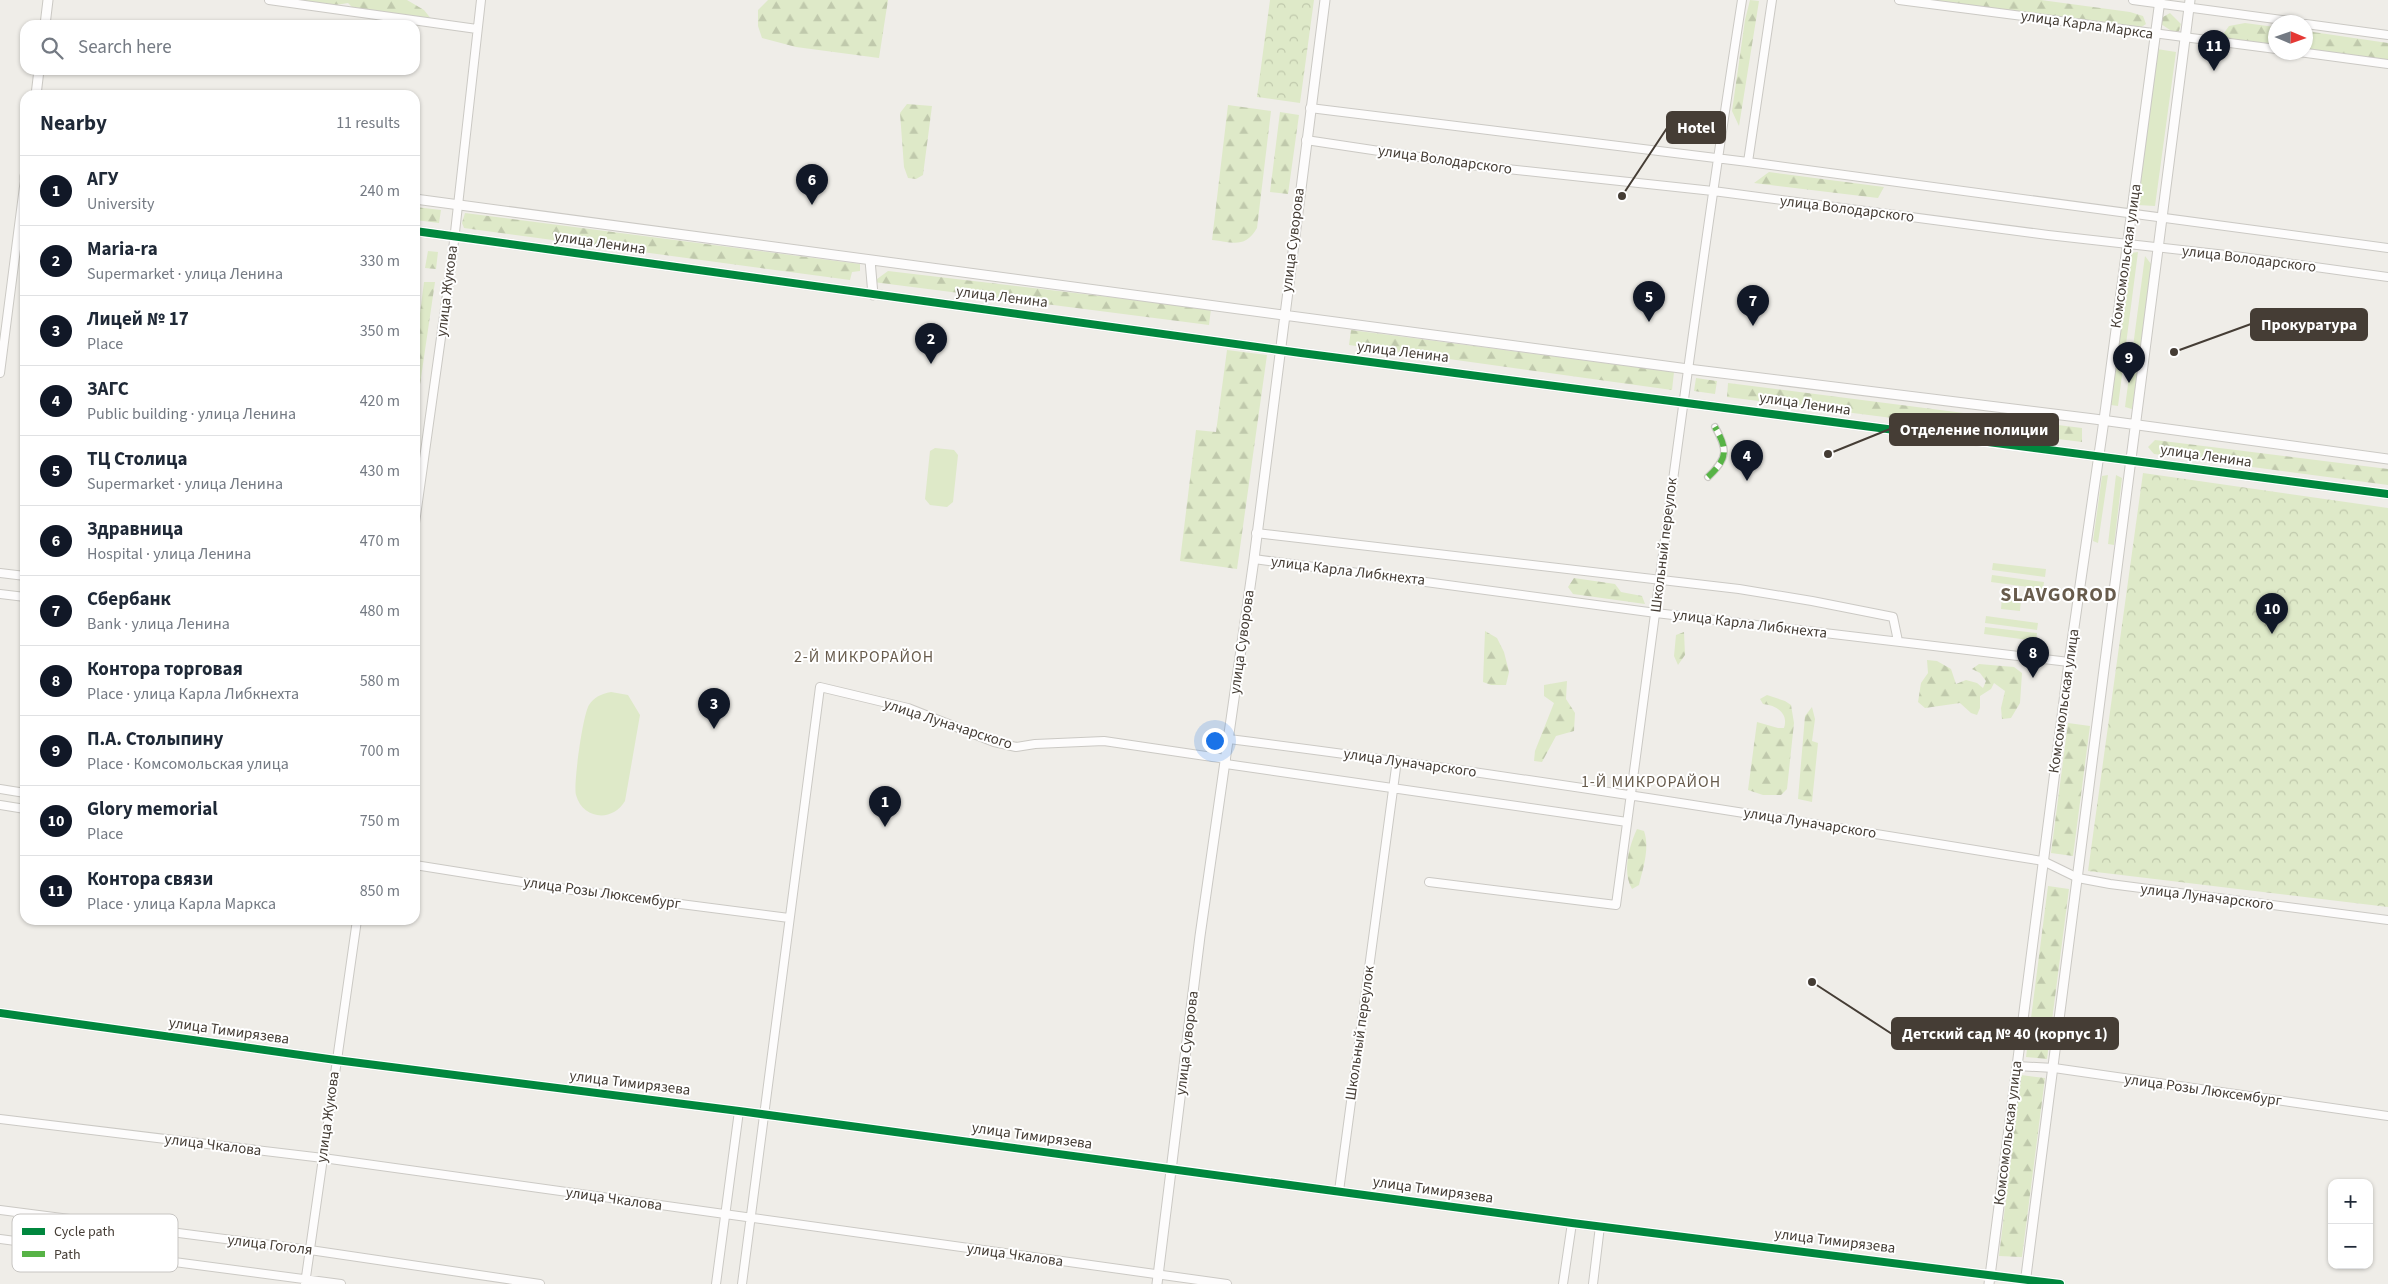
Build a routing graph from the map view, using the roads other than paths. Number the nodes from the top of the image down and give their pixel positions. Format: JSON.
{"nodes":[{"id":1,"x":269,"y":0,"type":"edge"},
{"id":2,"x":481,"y":0,"type":"edge"},
{"id":3,"x":1325,"y":0,"type":"edge"},
{"id":4,"x":1742,"y":0,"type":"edge"},
{"id":5,"x":1772,"y":0,"type":"edge"},
{"id":6,"x":1899,"y":0,"type":"edge"},
{"id":7,"x":2132,"y":0,"type":"edge"},
{"id":8,"x":47,"y":2,"type":"edge"},
{"id":9,"x":2159,"y":2,"type":"edge"},
{"id":10,"x":2190,"y":4,"type":"edge"},
{"id":11,"x":2268,"y":17,"type":"edge"},
{"id":12,"x":45,"y":20,"type":"edge"},
{"id":13,"x":412,"y":20,"type":"edge"},
{"id":14,"x":420,"y":21,"type":"edge"},
{"id":15,"x":2313,"y":25,"type":"edge"},
{"id":16,"x":477,"y":29,"type":"junction"},
{"id":17,"x":2155,"y":34,"type":"junction"},
{"id":18,"x":2388,"y":35,"type":"edge"},
{"id":19,"x":2185,"y":38,"type":"junction"},
{"id":20,"x":2268,"y":48,"type":"edge"},
{"id":21,"x":2313,"y":54,"type":"edge"},
{"id":22,"x":2388,"y":64,"type":"edge"},
{"id":23,"x":38,"y":75,"type":"edge"},
{"id":24,"x":37,"y":90,"type":"edge"},
{"id":25,"x":1310,"y":108,"type":"junction"},
{"id":26,"x":1306,"y":140,"type":"junction"},
{"id":27,"x":1718,"y":158,"type":"junction"},
{"id":28,"x":1748,"y":162,"type":"junction"},
{"id":29,"x":1713,"y":191,"type":"junction"},
{"id":30,"x":420,"y":200,"type":"edge"},
{"id":31,"x":458,"y":205,"type":"junction"},
{"id":32,"x":2132,"y":215,"type":"junction"},
{"id":33,"x":20,"y":217,"type":"edge"},
{"id":34,"x":2162,"y":218,"type":"junction"},
{"id":35,"x":420,"y":232,"type":"edge"},
{"id":36,"x":454,"y":236,"type":"junction"},
{"id":37,"x":2128,"y":244,"type":"junction"},
{"id":38,"x":2158,"y":248,"type":"junction"},
{"id":39,"x":2388,"y":248,"type":"edge"},
{"id":40,"x":870,"y":260,"type":"junction"},
{"id":41,"x":2388,"y":277,"type":"edge"},
{"id":42,"x":872,"y":295,"type":"junction"},
{"id":43,"x":1284,"y":314,"type":"junction"},
{"id":44,"x":1280,"y":350,"type":"junction"},
{"id":45,"x":1688,"y":369,"type":"junction"},
{"id":46,"x":0,"y":372,"type":"edge"},
{"id":47,"x":1684,"y":402,"type":"junction"},
{"id":48,"x":2104,"y":420,"type":"junction"},
{"id":49,"x":2136,"y":424,"type":"junction"},
{"id":50,"x":1715,"y":427,"type":"dead end"},
{"id":51,"x":2100,"y":456,"type":"junction"},
{"id":52,"x":2388,"y":459,"type":"edge"},
{"id":53,"x":2131,"y":460,"type":"junction"},
{"id":54,"x":1708,"y":477,"type":"dead end"},
{"id":55,"x":420,"y":486,"type":"edge"},
{"id":56,"x":2388,"y":494,"type":"edge"},
{"id":57,"x":1256,"y":532,"type":"junction"},
{"id":58,"x":1254,"y":559,"type":"junction"},
{"id":59,"x":0,"y":573,"type":"edge"},
{"id":60,"x":20,"y":575,"type":"edge"},
{"id":61,"x":1660,"y":580,"type":"junction"},
{"id":62,"x":0,"y":594,"type":"edge"},
{"id":63,"x":20,"y":596,"type":"edge"},
{"id":64,"x":1656,"y":613,"type":"junction"},
{"id":65,"x":1898,"y":641,"type":"junction"},
{"id":66,"x":2068,"y":662,"type":"junction"},
{"id":67,"x":1229,"y":739,"type":"junction"},
{"id":68,"x":1397,"y":760,"type":"junction"},
{"id":69,"x":1226,"y":761,"type":"junction"},
{"id":70,"x":1393,"y":788,"type":"junction"},
{"id":71,"x":0,"y":789,"type":"edge"},
{"id":72,"x":20,"y":792,"type":"edge"},
{"id":73,"x":1631,"y":795,"type":"junction"},
{"id":74,"x":0,"y":805,"type":"edge"},
{"id":75,"x":20,"y":808,"type":"edge"},
{"id":76,"x":1627,"y":822,"type":"junction"},
{"id":77,"x":2043,"y":861,"type":"junction"},
{"id":78,"x":420,"y":866,"type":"edge"},
{"id":79,"x":2078,"y":878,"type":"junction"},
{"id":80,"x":1429,"y":882,"type":"dead end"},
{"id":81,"x":789,"y":918,"type":"junction"},
{"id":82,"x":2388,"y":920,"type":"edge"},
{"id":83,"x":355,"y":925,"type":"edge"},
{"id":84,"x":0,"y":1013,"type":"edge"},
{"id":85,"x":336,"y":1060,"type":"junction"},
{"id":86,"x":2017,"y":1066,"type":"junction"},
{"id":87,"x":2054,"y":1068,"type":"junction"},
{"id":88,"x":739,"y":1111,"type":"junction"},
{"id":89,"x":763,"y":1114,"type":"junction"},
{"id":90,"x":2388,"y":1116,"type":"edge"},
{"id":91,"x":0,"y":1119,"type":"edge"},
{"id":92,"x":322,"y":1158,"type":"junction"},
{"id":93,"x":1171,"y":1169,"type":"junction"},
{"id":94,"x":1339,"y":1191,"type":"junction"},
{"id":95,"x":0,"y":1210,"type":"edge"},
{"id":96,"x":31,"y":1214,"type":"edge"},
{"id":97,"x":725,"y":1215,"type":"junction"},
{"id":98,"x":749,"y":1218,"type":"junction"},
{"id":99,"x":1572,"y":1222,"type":"junction"},
{"id":100,"x":1600,"y":1226,"type":"junction"},
{"id":101,"x":178,"y":1233,"type":"edge"},
{"id":102,"x":310,"y":1250,"type":"junction"},
{"id":103,"x":178,"y":1263,"type":"edge"},
{"id":104,"x":1990,"y":1279,"type":"edge"},
{"id":105,"x":1158,"y":1280,"type":"edge"},
{"id":106,"x":306,"y":1281,"type":"edge"},
{"id":107,"x":2026,"y":1281,"type":"edge"},
{"id":108,"x":341,"y":1284,"type":"edge"},
{"id":109,"x":540,"y":1284,"type":"edge"},
{"id":110,"x":716,"y":1284,"type":"edge"},
{"id":111,"x":742,"y":1284,"type":"edge"},
{"id":112,"x":1227,"y":1284,"type":"edge"},
{"id":113,"x":1563,"y":1284,"type":"edge"},
{"id":114,"x":1593,"y":1284,"type":"edge"},
{"id":115,"x":2060,"y":1284,"type":"edge"}],
"edges":[{"from":1,"to":13,"type":"street"},
{"from":2,"to":16,"type":"street","name":"улица Жукова"},
{"from":3,"to":25,"type":"street","name":"улица Суворова"},
{"from":4,"to":27,"type":"street","name":"Школьный переулок"},
{"from":5,"to":28,"type":"street"},
{"from":6,"to":17,"type":"street","name":"улица Карла Маркса"},
{"from":7,"to":9,"type":"street","name":"улица Карла Маркса"},
{"from":8,"to":12,"type":"street"},
{"from":9,"to":10,"type":"street","name":"улица Карла Маркса"},
{"from":9,"to":17,"type":"street","name":"Комсомольская улица"},
{"from":10,"to":11,"type":"street","name":"улица Карла Маркса"},
{"from":10,"to":19,"type":"street","name":"Комсомольская улица"},
{"from":14,"to":16,"type":"street"},
{"from":15,"to":18,"type":"street"},
{"from":16,"to":31,"type":"street","name":"улица Жукова"},
{"from":17,"to":19,"type":"street","name":"улица Карла Маркса"},
{"from":17,"to":32,"type":"street","name":"Комсомольская улица"},
{"from":19,"to":20,"type":"street","name":"улица Карла Маркса"},
{"from":19,"to":34,"type":"street","name":"Комсомольская улица"},
{"from":21,"to":22,"type":"street"},
{"from":23,"to":24,"type":"street"},
{"from":25,"to":26,"type":"street","name":"улица Суворова"},
{"from":25,"to":27,"type":"street","name":"улица Володарского"},
{"from":26,"to":29,"type":"street","name":"улица Володарского"},
{"from":26,"to":43,"type":"street","name":"улица Суворова"},
{"from":27,"to":28,"type":"street","name":"улица Володарского"},
{"from":27,"to":29,"type":"street","name":"Школьный переулок"},
{"from":28,"to":32,"type":"street","name":"улица Володарского"},
{"from":29,"to":37,"type":"street","name":"улица Володарского"},
{"from":29,"to":45,"type":"street","name":"Школьный переулок"},
{"from":30,"to":31,"type":"street","name":"улица Ленина"},
{"from":31,"to":36,"type":"street","name":"улица Жукова"},
{"from":31,"to":40,"type":"street","name":"улица Ленина"},
{"from":32,"to":34,"type":"street","name":"улица Володарского"},
{"from":32,"to":37,"type":"street","name":"Комсомольская улица"},
{"from":33,"to":46,"type":"street"},
{"from":34,"to":38,"type":"street","name":"Комсомольская улица"},
{"from":34,"to":39,"type":"street","name":"улица Володарского"},
{"from":35,"to":36,"type":"street","name":"улица Ленина"},
{"from":36,"to":42,"type":"street","name":"улица Ленина"},
{"from":36,"to":55,"type":"street","name":"улица Жукова"},
{"from":37,"to":38,"type":"street","name":"улица Володарского"},
{"from":37,"to":48,"type":"street","name":"Комсомольская улица"},
{"from":38,"to":41,"type":"street","name":"улица Володарского"},
{"from":38,"to":49,"type":"street","name":"Комсомольская улица"},
{"from":40,"to":42,"type":"street"},
{"from":40,"to":43,"type":"street","name":"улица Ленина"},
{"from":42,"to":44,"type":"street","name":"улица Ленина"},
{"from":43,"to":44,"type":"street","name":"улица Суворова"},
{"from":43,"to":45,"type":"street","name":"улица Ленина"},
{"from":44,"to":47,"type":"street","name":"улица Ленина"},
{"from":44,"to":57,"type":"street","name":"улица Суворова"},
{"from":45,"to":47,"type":"street","name":"Школьный переулок"},
{"from":45,"to":48,"type":"street","name":"улица Ленина"},
{"from":47,"to":51,"type":"street","name":"улица Ленина"},
{"from":47,"to":61,"type":"street","name":"Школьный переулок"},
{"from":48,"to":49,"type":"street","name":"улица Ленина"},
{"from":48,"to":51,"type":"street","name":"Комсомольская улица"},
{"from":49,"to":52,"type":"street","name":"улица Ленина"},
{"from":49,"to":53,"type":"street","name":"Комсомольская улица"},
{"from":50,"to":54,"type":"street"},
{"from":51,"to":53,"type":"street","name":"улица Ленина"},
{"from":51,"to":66,"type":"street","name":"Комсомольская улица"},
{"from":53,"to":56,"type":"street","name":"улица Ленина"},
{"from":53,"to":79,"type":"street","name":"Комсомольская улица"},
{"from":57,"to":58,"type":"street","name":"улица Суворова"},
{"from":57,"to":61,"type":"street","name":"улица Карла Либкнехта"},
{"from":58,"to":64,"type":"street","name":"улица Карла Либкнехта"},
{"from":58,"to":67,"type":"street","name":"улица Суворова"},
{"from":59,"to":60,"type":"street"},
{"from":61,"to":64,"type":"street","name":"Школьный переулок"},
{"from":61,"to":65,"type":"street","name":"улица Карла Либкнехта"},
{"from":62,"to":63,"type":"street"},
{"from":64,"to":65,"type":"street","name":"улица Карла Либкнехта"},
{"from":64,"to":73,"type":"street","name":"Школьный переулок"},
{"from":65,"to":66,"type":"street","name":"улица Карла Либкнехта"},
{"from":66,"to":77,"type":"street","name":"Комсомольская улица"},
{"from":67,"to":68,"type":"street","name":"улица Луначарского"},
{"from":67,"to":69,"type":"street","name":"улица Суворова"},
{"from":68,"to":70,"type":"street","name":"Школьный переулок"},
{"from":68,"to":73,"type":"street","name":"улица Луначарского"},
{"from":69,"to":70,"type":"street","name":"улица Луначарского"},
{"from":69,"to":81,"type":"street","name":"улица Луначарского"},
{"from":69,"to":93,"type":"street","name":"улица Суворова"},
{"from":70,"to":76,"type":"street","name":"улица Луначарского"},
{"from":70,"to":94,"type":"street","name":"Школьный переулок"},
{"from":71,"to":72,"type":"street"},
{"from":73,"to":76,"type":"street","name":"Школьный переулок"},
{"from":73,"to":77,"type":"street","name":"улица Луначарского"},
{"from":74,"to":75,"type":"street"},
{"from":76,"to":80,"type":"street","name":"Школьный переулок"},
{"from":77,"to":79,"type":"street","name":"улица Луначарского"},
{"from":77,"to":86,"type":"street","name":"Комсомольская улица"},
{"from":78,"to":81,"type":"street","name":"улица Розы Люксембург"},
{"from":79,"to":82,"type":"street","name":"улица Луначарского"},
{"from":79,"to":87,"type":"street","name":"Комсомольская улица"},
{"from":81,"to":89,"type":"street"},
{"from":83,"to":85,"type":"street","name":"улица Жукова"},
{"from":84,"to":85,"type":"street","name":"улица Тимирязева"},
{"from":85,"to":88,"type":"street","name":"улица Тимирязева"},
{"from":85,"to":92,"type":"street","name":"улица Жукова"},
{"from":86,"to":87,"type":"street","name":"улица Розы Люксембург"},
{"from":86,"to":104,"type":"street","name":"Комсомольская улица"},
{"from":87,"to":90,"type":"street","name":"улица Розы Люксембург"},
{"from":87,"to":107,"type":"street","name":"Комсомольская улица"},
{"from":88,"to":89,"type":"street","name":"улица Тимирязева"},
{"from":88,"to":97,"type":"street"},
{"from":89,"to":93,"type":"street","name":"улица Тимирязева"},
{"from":89,"to":98,"type":"street"},
{"from":91,"to":92,"type":"street","name":"улица Чкалова"},
{"from":92,"to":97,"type":"street","name":"улица Чкалова"},
{"from":92,"to":102,"type":"street","name":"улица Жукова"},
{"from":93,"to":94,"type":"street","name":"улица Тимирязева"},
{"from":93,"to":105,"type":"street","name":"улица Суворова"},
{"from":94,"to":99,"type":"street","name":"улица Тимирязева"},
{"from":95,"to":96,"type":"street","name":"улица Гоголя"},
{"from":97,"to":98,"type":"street","name":"улица Чкалова"},
{"from":97,"to":110,"type":"street"},
{"from":98,"to":105,"type":"street","name":"улица Чкалова"},
{"from":98,"to":111,"type":"street"},
{"from":99,"to":100,"type":"street","name":"улица Тимирязева"},
{"from":99,"to":113,"type":"street"},
{"from":100,"to":104,"type":"street","name":"улица Тимирязева"},
{"from":100,"to":114,"type":"street"},
{"from":101,"to":102,"type":"street","name":"улица Гоголя"},
{"from":102,"to":106,"type":"street","name":"улица Жукова"},
{"from":102,"to":109,"type":"street","name":"улица Гоголя"},
{"from":103,"to":106,"type":"street"},
{"from":104,"to":107,"type":"street","name":"улица Тимирязева"},
{"from":105,"to":112,"type":"street","name":"улица Чкалова"},
{"from":106,"to":108,"type":"street"},
{"from":107,"to":115,"type":"street","name":"улица Тимирязева"}]}
